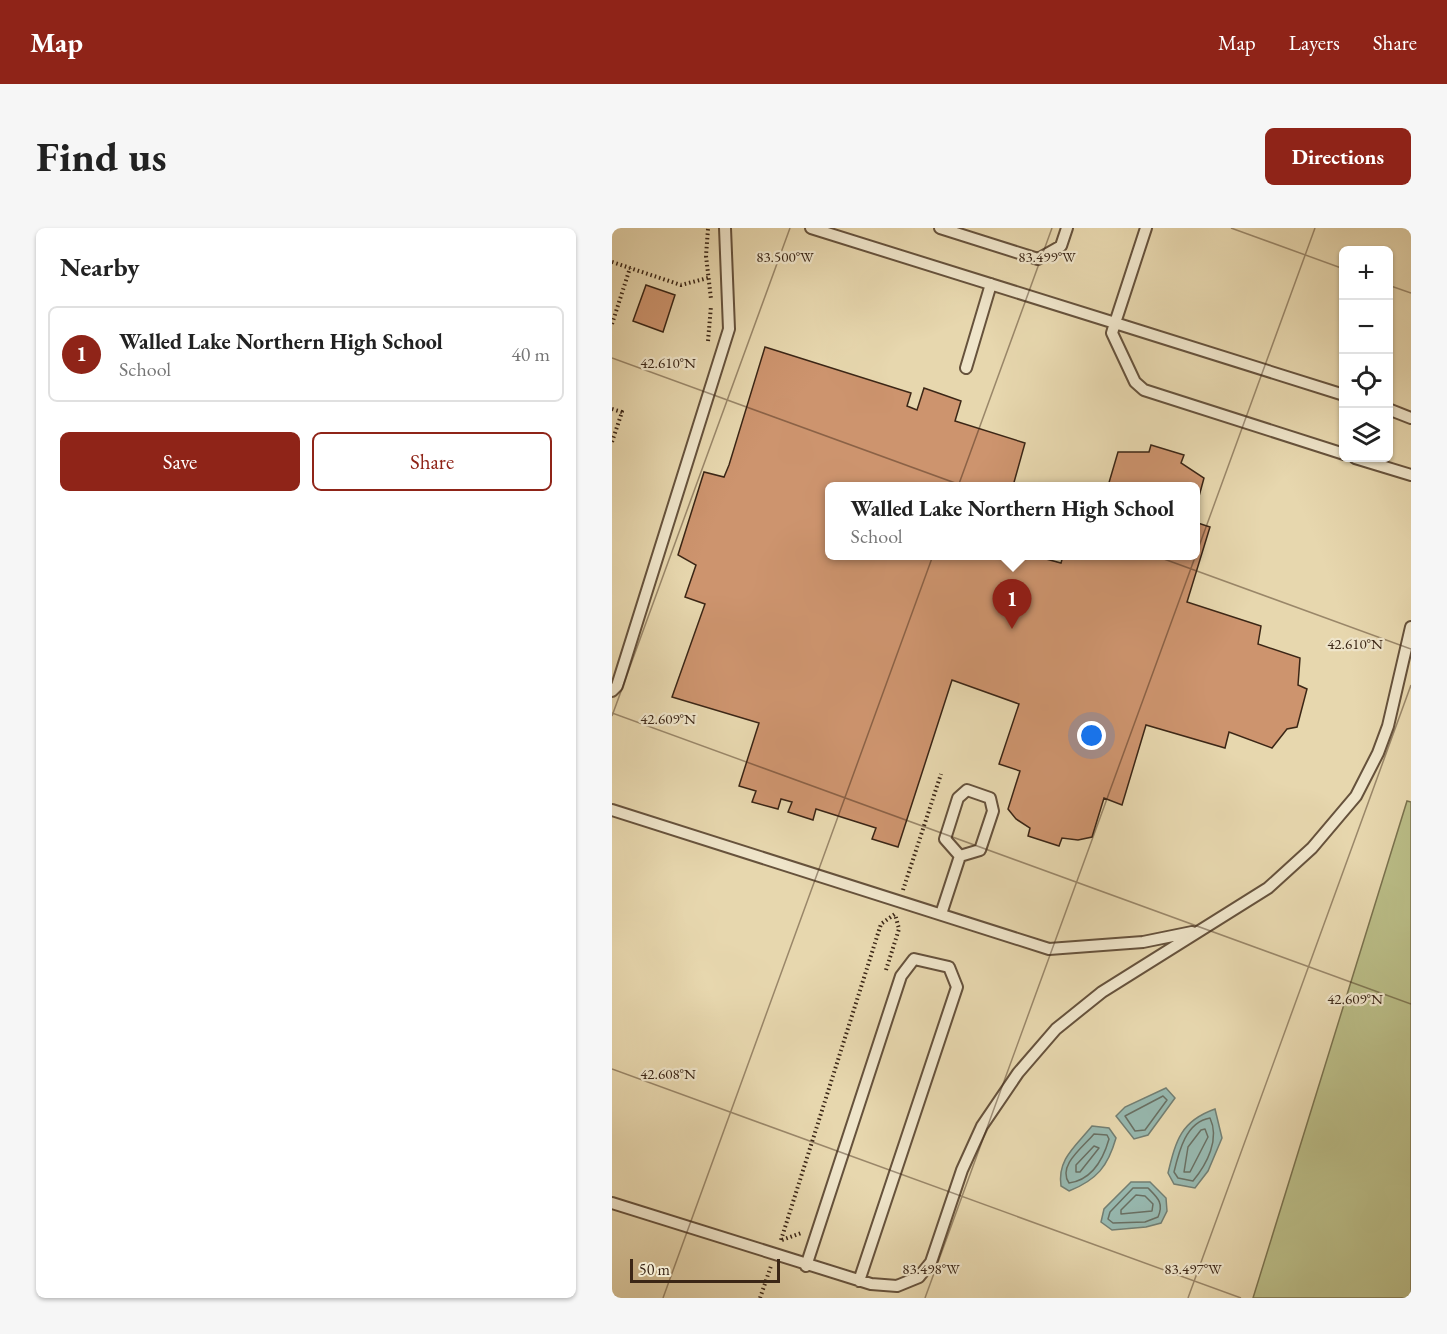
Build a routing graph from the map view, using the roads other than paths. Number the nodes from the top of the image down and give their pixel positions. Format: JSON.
{"nodes":[{"id":1,"x":725,"y":228,"type":"edge"},
{"id":2,"x":811,"y":228,"type":"edge"},
{"id":3,"x":940,"y":228,"type":"edge"},
{"id":4,"x":1067,"y":228,"type":"edge"},
{"id":5,"x":1146,"y":228,"type":"edge"},
{"id":6,"x":992,"y":284,"type":"junction"},
{"id":7,"x":1116,"y":323,"type":"junction"},
{"id":8,"x":966,"y":368,"type":"dead end"},
{"id":9,"x":1339,"y":393,"type":"edge"},
{"id":10,"x":1393,"y":411,"type":"edge"},
{"id":11,"x":1411,"y":418,"type":"edge"},
{"id":12,"x":1339,"y":452,"type":"edge"},
{"id":13,"x":1368,"y":462,"type":"edge"},
{"id":14,"x":1411,"y":475,"type":"edge"},
{"id":15,"x":1411,"y":627,"type":"edge"},
{"id":16,"x":612,"y":691,"type":"edge"},
{"id":17,"x":612,"y":810,"type":"edge"},
{"id":18,"x":960,"y":856,"type":"junction"},
{"id":19,"x":941,"y":914,"type":"junction"},
{"id":20,"x":1202,"y":930,"type":"junction"},
{"id":21,"x":612,"y":1203,"type":"edge"},
{"id":22,"x":806,"y":1266,"type":"junction"},
{"id":23,"x":859,"y":1281,"type":"junction"}],
"edges":[{"from":1,"to":16,"type":"lane"},
{"from":2,"to":6,"type":"lane"},
{"from":3,"to":4,"type":"lane"},
{"from":5,"to":7,"type":"lane"},
{"from":6,"to":7,"type":"lane"},
{"from":6,"to":8,"type":"lane"},
{"from":7,"to":9,"type":"lane"},
{"from":7,"to":12,"type":"lane"},
{"from":10,"to":11,"type":"lane"},
{"from":13,"to":14,"type":"lane"},
{"from":15,"to":20,"type":"lane"},
{"from":17,"to":19,"type":"lane"},
{"from":18,"to":18,"type":"lane"},
{"from":18,"to":19,"type":"lane"},
{"from":19,"to":20,"type":"lane"},
{"from":20,"to":23,"type":"lane"},
{"from":21,"to":22,"type":"lane"},
{"from":22,"to":23,"type":"lane"},
{"from":22,"to":23,"type":"lane"}]}
